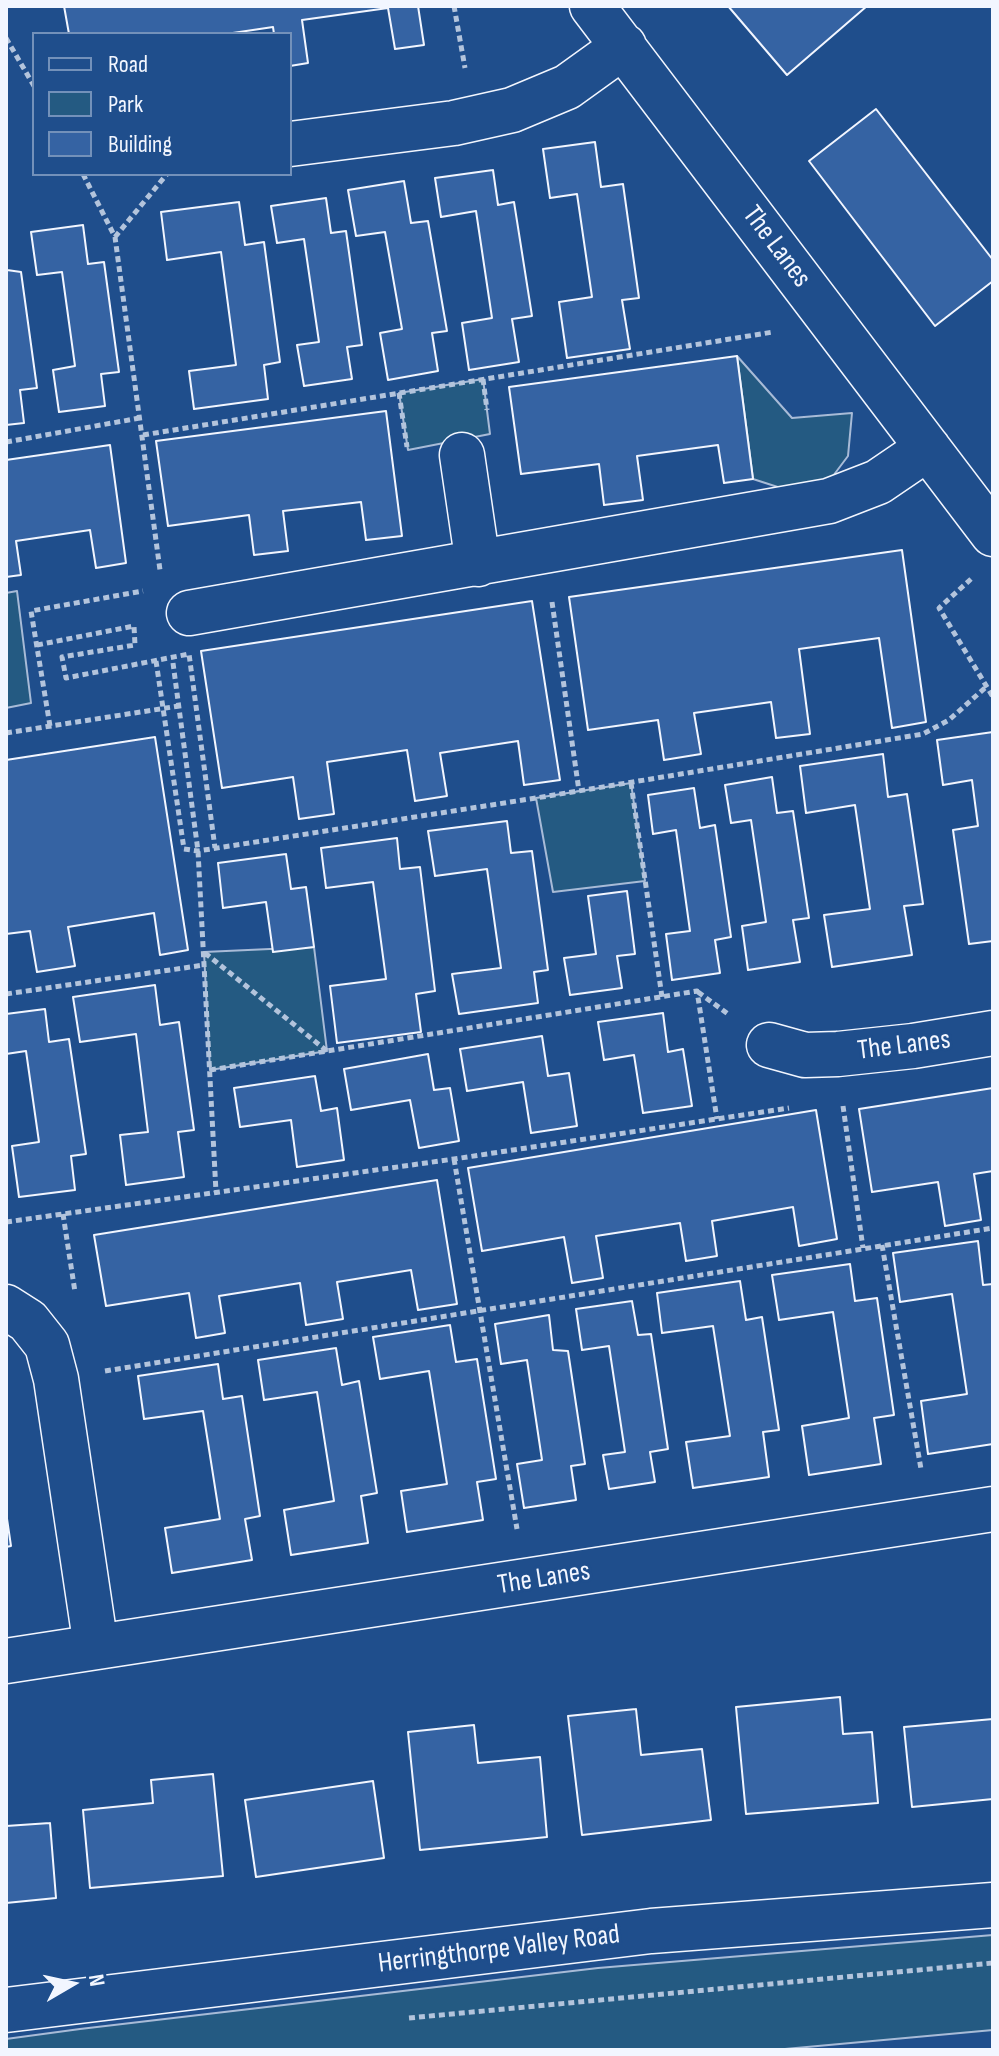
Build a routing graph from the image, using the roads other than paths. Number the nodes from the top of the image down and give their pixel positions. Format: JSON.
{"nodes":[{"id":1,"x":592,"y":6,"type":"edge"},
{"id":2,"x":624,"y":46,"type":"junction"},
{"id":3,"x":292,"y":144,"type":"edge"},
{"id":4,"x":928,"y":448,"type":"junction"},
{"id":5,"x":462,"y":455,"type":"dead end"},
{"id":6,"x":988,"y":552,"type":"edge"},
{"id":7,"x":478,"y":564,"type":"junction"},
{"id":8,"x":180,"y":630,"type":"road end"},
{"id":9,"x":993,"y":1033,"type":"edge"},
{"id":10,"x":769,"y":1045,"type":"dead end"},
{"id":11,"x":6,"y":1307,"type":"edge"},
{"id":12,"x":993,"y":1509,"type":"edge"},
{"id":13,"x":96,"y":1647,"type":"junction"},
{"id":14,"x":6,"y":1661,"type":"edge"},
{"id":15,"x":993,"y":1905,"type":"edge"},
{"id":16,"x":6,"y":2010,"type":"edge"}],
"edges":[{"from":1,"to":2,"type":"street","name":"The Lanes"},
{"from":2,"to":3,"type":"street"},
{"from":2,"to":4,"type":"street","name":"The Lanes"},
{"from":4,"to":6,"type":"street","name":"The Lanes"},
{"from":4,"to":7,"type":"street"},
{"from":5,"to":7,"type":"street"},
{"from":7,"to":8,"type":"street"},
{"from":9,"to":10,"type":"street","name":"The Lanes"},
{"from":11,"to":13,"type":"street"},
{"from":12,"to":13,"type":"street","name":"The Lanes"},
{"from":13,"to":14,"type":"street","name":"The Lanes"},
{"from":15,"to":16,"type":"street","name":"Herringthorpe Valley Road"}]}
